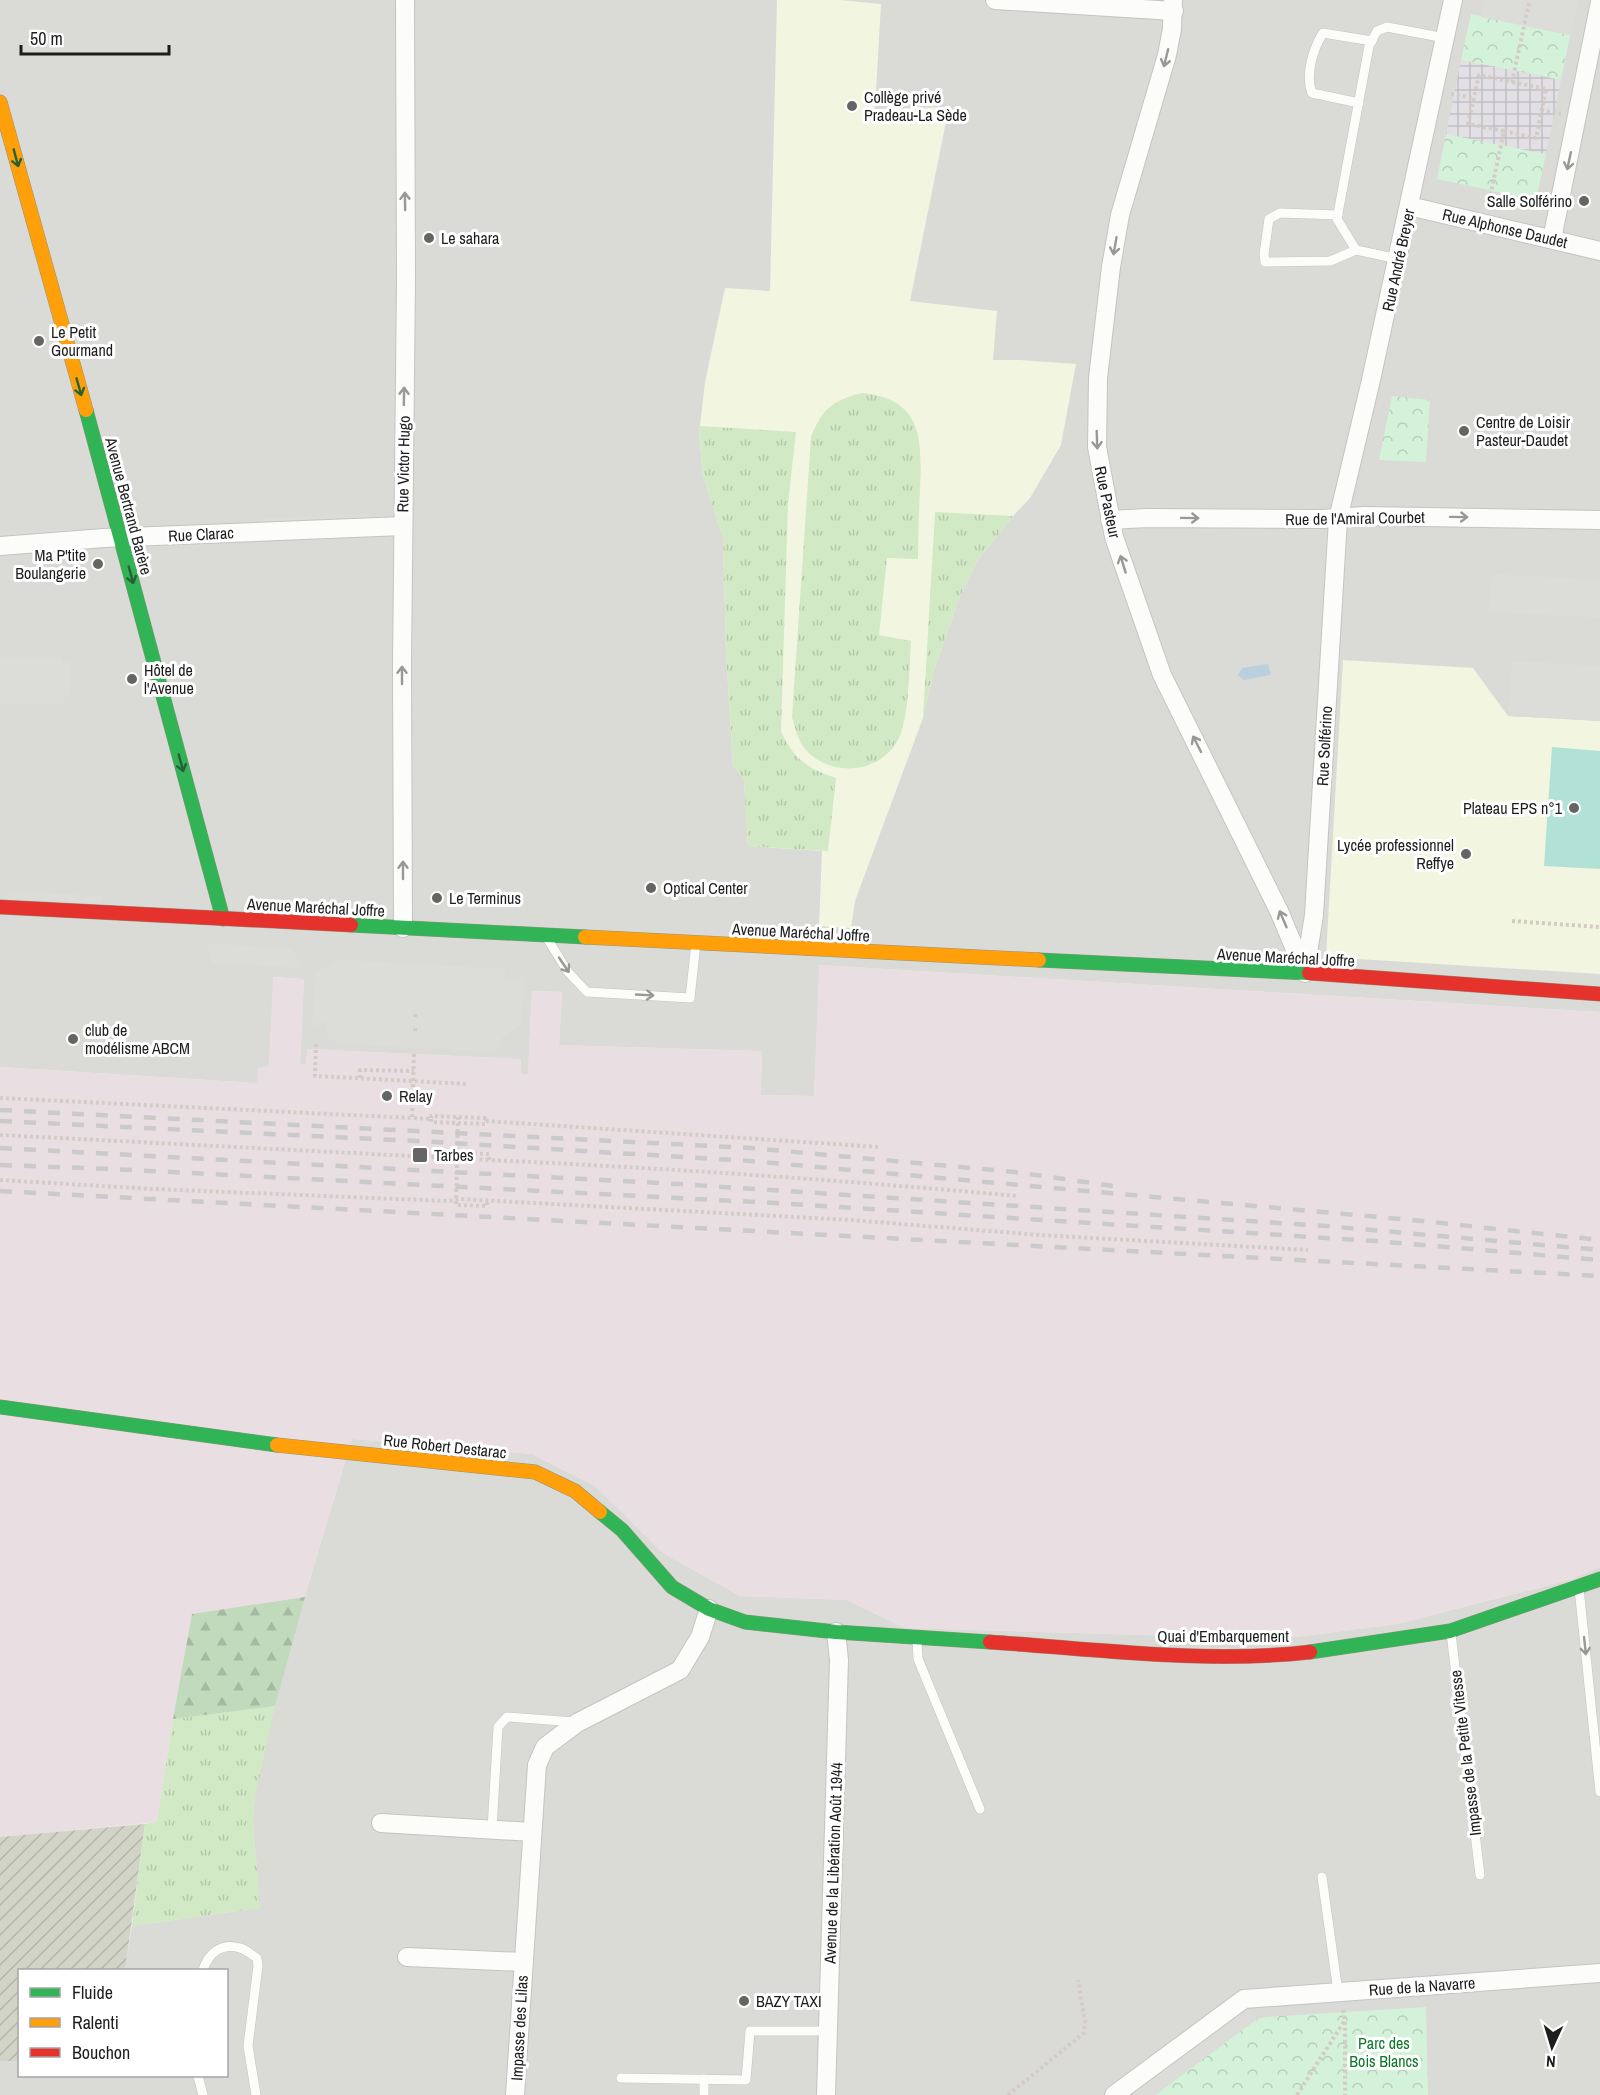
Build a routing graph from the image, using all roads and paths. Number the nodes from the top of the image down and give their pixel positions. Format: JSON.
{"nodes":[{"id":1,"x":405,"y":0,"type":"edge"},
{"id":2,"x":995,"y":0,"type":"edge"},
{"id":3,"x":1453,"y":0,"type":"edge"},
{"id":4,"x":1600,"y":2,"type":"edge"},
{"id":5,"x":1529,"y":3,"type":"dead end"},
{"id":6,"x":1173,"y":5,"type":"edge"},
{"id":7,"x":1445,"y":38,"type":"junction"},
{"id":8,"x":1372,"y":41,"type":"junction"},
{"id":9,"x":1512,"y":82,"type":"junction"},
{"id":10,"x":1434,"y":91,"type":"junction"},
{"id":11,"x":1474,"y":98,"type":"junction"},
{"id":12,"x":0,"y":102,"type":"edge"},
{"id":13,"x":1359,"y":102,"type":"junction"},
{"id":14,"x":1504,"y":131,"type":"junction"},
{"id":15,"x":1409,"y":206,"type":"junction"},
{"id":16,"x":1338,"y":215,"type":"junction"},
{"id":17,"x":1485,"y":223,"type":"junction"},
{"id":18,"x":1552,"y":239,"type":"junction"},
{"id":19,"x":1356,"y":250,"type":"junction"},
{"id":20,"x":1600,"y":251,"type":"edge"},
{"id":21,"x":1398,"y":260,"type":"junction"},
{"id":22,"x":1338,"y":519,"type":"junction"},
{"id":23,"x":1110,"y":520,"type":"junction"},
{"id":24,"x":1600,"y":520,"type":"edge"},
{"id":25,"x":403,"y":526,"type":"junction"},
{"id":26,"x":121,"y":538,"type":"junction"},
{"id":27,"x":0,"y":546,"type":"edge"},
{"id":28,"x":0,"y":907,"type":"edge"},
{"id":29,"x":223,"y":919,"type":"junction"},
{"id":30,"x":1512,"y":921,"type":"dead end"},
{"id":31,"x":1600,"y":927,"type":"edge"},
{"id":32,"x":403,"y":928,"type":"junction"},
{"id":33,"x":545,"y":936,"type":"junction"},
{"id":34,"x":696,"y":943,"type":"junction"},
{"id":35,"x":1305,"y":973,"type":"junction"},
{"id":36,"x":1600,"y":994,"type":"edge"},
{"id":37,"x":416,"y":1011,"type":"dead end"},
{"id":38,"x":416,"y":1017,"type":"dead end"},
{"id":39,"x":316,"y":1044,"type":"dead end"},
{"id":40,"x":414,"y":1054,"type":"dead end"},
{"id":41,"x":414,"y":1071,"type":"junction"},
{"id":42,"x":360,"y":1078,"type":"junction"},
{"id":43,"x":413,"y":1080,"type":"junction"},
{"id":44,"x":468,"y":1084,"type":"dead end"},
{"id":45,"x":0,"y":1098,"type":"edge"},
{"id":46,"x":458,"y":1117,"type":"junction"},
{"id":47,"x":412,"y":1118,"type":"junction"},
{"id":48,"x":431,"y":1119,"type":"junction"},
{"id":49,"x":486,"y":1121,"type":"junction"},
{"id":50,"x":0,"y":1136,"type":"edge"},
{"id":51,"x":879,"y":1147,"type":"dead end"},
{"id":52,"x":425,"y":1157,"type":"junction"},
{"id":53,"x":457,"y":1159,"type":"junction"},
{"id":54,"x":489,"y":1160,"type":"junction"},
{"id":55,"x":0,"y":1180,"type":"edge"},
{"id":56,"x":1017,"y":1196,"type":"dead end"},
{"id":57,"x":487,"y":1201,"type":"junction"},
{"id":58,"x":1308,"y":1250,"type":"dead end"},
{"id":59,"x":0,"y":1407,"type":"edge"},
{"id":60,"x":1600,"y":1580,"type":"edge"},
{"id":61,"x":1579,"y":1588,"type":"junction"},
{"id":62,"x":709,"y":1609,"type":"junction"},
{"id":63,"x":1450,"y":1631,"type":"junction"},
{"id":64,"x":836,"y":1632,"type":"junction"},
{"id":65,"x":917,"y":1637,"type":"junction"},
{"id":66,"x":577,"y":1723,"type":"junction"},
{"id":67,"x":1600,"y":1792,"type":"edge"},
{"id":68,"x":980,"y":1809,"type":"dead end"},
{"id":69,"x":381,"y":1823,"type":"dead end"},
{"id":70,"x":492,"y":1829,"type":"junction"},
{"id":71,"x":532,"y":1832,"type":"junction"},
{"id":72,"x":1480,"y":1875,"type":"dead end"},
{"id":73,"x":1322,"y":1877,"type":"dead end"},
{"id":74,"x":407,"y":1957,"type":"dead end"},
{"id":75,"x":523,"y":1962,"type":"junction"},
{"id":76,"x":204,"y":1969,"type":"edge"},
{"id":77,"x":1600,"y":1972,"type":"edge"},
{"id":78,"x":1078,"y":1980,"type":"dead end"},
{"id":79,"x":1338,"y":1992,"type":"junction"},
{"id":80,"x":1345,"y":2020,"type":"junction"},
{"id":81,"x":828,"y":2031,"type":"junction"},
{"id":82,"x":198,"y":2077,"type":"edge"},
{"id":83,"x":621,"y":2078,"type":"dead end"},
{"id":84,"x":704,"y":2079,"type":"junction"},
{"id":85,"x":203,"y":2095,"type":"edge"},
{"id":86,"x":255,"y":2095,"type":"edge"},
{"id":87,"x":515,"y":2095,"type":"edge"},
{"id":88,"x":704,"y":2095,"type":"edge"},
{"id":89,"x":826,"y":2095,"type":"edge"},
{"id":90,"x":1008,"y":2095,"type":"edge"},
{"id":91,"x":1114,"y":2095,"type":"edge"},
{"id":92,"x":1297,"y":2095,"type":"edge"},
{"id":93,"x":1345,"y":2095,"type":"edge"}],
"edges":[{"from":25,"to":1,"type":"street","name":"Rue Victor Hugo","one_way":true},
{"from":2,"to":6,"type":"street"},
{"from":3,"to":7,"type":"street","name":"Rue André Breyer"},
{"from":4,"to":18,"type":"street","one_way":true},
{"from":5,"to":9,"type":"path"},
{"from":6,"to":23,"type":"street","name":"Rue Pasteur","one_way":true},
{"from":7,"to":8,"type":"lane"},
{"from":7,"to":10,"type":"street","name":"Rue André Breyer"},
{"from":8,"to":13,"type":"lane"},
{"from":8,"to":13,"type":"lane"},
{"from":9,"to":11,"type":"path"},
{"from":9,"to":14,"type":"path"},
{"from":10,"to":11,"type":"path"},
{"from":10,"to":15,"type":"street","name":"Rue André Breyer"},
{"from":11,"to":14,"type":"path"},
{"from":12,"to":26,"type":"main road","name":"Avenue Bertrand Barère","one_way":true},
{"from":13,"to":16,"type":"lane"},
{"from":14,"to":17,"type":"path"},
{"from":15,"to":17,"type":"street","name":"Rue Alphonse Daudet"},
{"from":15,"to":21,"type":"street","name":"Rue André Breyer"},
{"from":16,"to":19,"type":"lane"},
{"from":16,"to":19,"type":"lane"},
{"from":17,"to":18,"type":"street","name":"Rue Alphonse Daudet"},
{"from":18,"to":20,"type":"street","name":"Rue Alphonse Daudet"},
{"from":19,"to":21,"type":"lane"},
{"from":21,"to":22,"type":"street","name":"Rue André Breyer"},
{"from":23,"to":22,"type":"street","name":"Rue de l'Amiral Courbet","one_way":true},
{"from":22,"to":24,"type":"street","name":"Rue de l'Amiral Courbet","one_way":true},
{"from":22,"to":35,"type":"street","name":"Rue Solférino"},
{"from":35,"to":23,"type":"street","name":"Rue Pasteur","one_way":true},
{"from":25,"to":26,"type":"street","name":"Rue Clarac"},
{"from":32,"to":25,"type":"street","name":"Rue Victor Hugo","one_way":true},
{"from":26,"to":27,"type":"street","name":"Rue Clarac"},
{"from":26,"to":29,"type":"main road","name":"Avenue Bertrand Barère","one_way":true},
{"from":28,"to":29,"type":"main road","name":"Avenue Maréchal Joffre"},
{"from":29,"to":32,"type":"main road","name":"Avenue Maréchal Joffre"},
{"from":30,"to":31,"type":"path"},
{"from":32,"to":33,"type":"main road","name":"Avenue Maréchal Joffre"},
{"from":33,"to":34,"type":"main road","name":"Avenue Maréchal Joffre"},
{"from":33,"to":34,"type":"lane","one_way":true},
{"from":34,"to":35,"type":"main road","name":"Avenue Maréchal Joffre"},
{"from":35,"to":36,"type":"main road","name":"Avenue Maréchal Joffre"},
{"from":37,"to":38,"type":"path"},
{"from":39,"to":42,"type":"path"},
{"from":40,"to":41,"type":"path"},
{"from":41,"to":42,"type":"path"},
{"from":41,"to":43,"type":"path"},
{"from":42,"to":43,"type":"path"},
{"from":43,"to":44,"type":"path"},
{"from":43,"to":47,"type":"path"},
{"from":45,"to":47,"type":"path"},
{"from":46,"to":48,"type":"path"},
{"from":46,"to":49,"type":"path"},
{"from":46,"to":53,"type":"path"},
{"from":47,"to":48,"type":"path"},
{"from":48,"to":49,"type":"path"},
{"from":49,"to":51,"type":"path"},
{"from":50,"to":52,"type":"path"},
{"from":52,"to":53,"type":"path"},
{"from":52,"to":54,"type":"path"},
{"from":53,"to":54,"type":"path"},
{"from":53,"to":57,"type":"path"},
{"from":54,"to":56,"type":"path"},
{"from":55,"to":57,"type":"path"},
{"from":57,"to":58,"type":"path"},
{"from":59,"to":62,"type":"main road","name":"Rue Robert Destarac"},
{"from":60,"to":61,"type":"main road","name":"Quai d'Embarquement"},
{"from":61,"to":63,"type":"main road","name":"Quai d'Embarquement"},
{"from":61,"to":67,"type":"lane","one_way":true},
{"from":62,"to":64,"type":"main road","name":"Rue Robert Destarac"},
{"from":62,"to":66,"type":"street","name":"Impasse des Lilas"},
{"from":63,"to":65,"type":"main road","name":"Quai d'Embarquement"},
{"from":63,"to":72,"type":"lane","name":"Impasse de la Petite Vitesse"},
{"from":64,"to":65,"type":"main road","name":"Quai d'Embarquement"},
{"from":64,"to":81,"type":"street","name":"Avenue de la Libération Août 1944"},
{"from":65,"to":68,"type":"lane"},
{"from":66,"to":70,"type":"lane"},
{"from":66,"to":71,"type":"street","name":"Impasse des Lilas"},
{"from":69,"to":70,"type":"street"},
{"from":70,"to":71,"type":"street"},
{"from":71,"to":75,"type":"street","name":"Impasse des Lilas"},
{"from":73,"to":79,"type":"lane"},
{"from":74,"to":75,"type":"street","name":"Impasse des Lilas"},
{"from":75,"to":87,"type":"street","name":"Impasse des Lilas"},
{"from":76,"to":86,"type":"lane"},
{"from":77,"to":79,"type":"street","name":"Rue de la Navarre"},
{"from":78,"to":90,"type":"path"},
{"from":79,"to":80,"type":"path"},
{"from":79,"to":91,"type":"street","name":"Rue de la Navarre"},
{"from":80,"to":92,"type":"path"},
{"from":80,"to":93,"type":"path"},
{"from":81,"to":84,"type":"lane"},
{"from":81,"to":89,"type":"street","name":"Avenue de la Libération Août 1944"},
{"from":82,"to":85,"type":"lane"},
{"from":83,"to":84,"type":"lane"},
{"from":84,"to":88,"type":"lane"}]}
